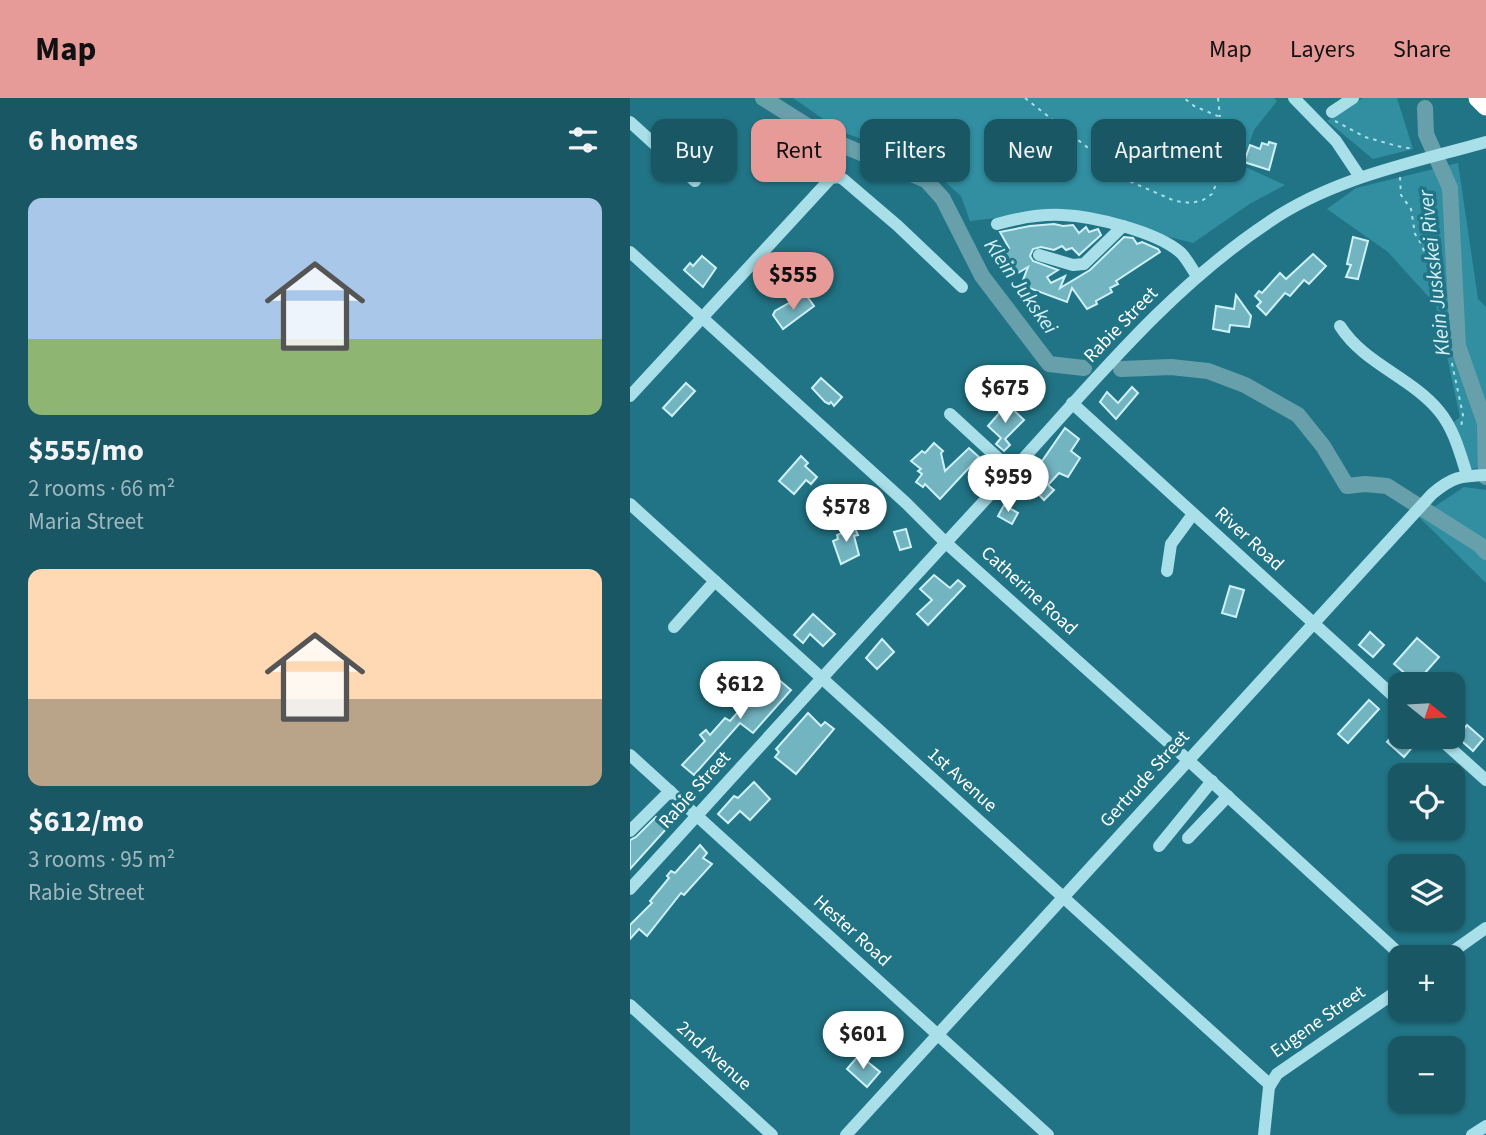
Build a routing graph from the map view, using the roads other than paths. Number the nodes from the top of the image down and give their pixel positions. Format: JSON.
{"nodes":[{"id":1,"x":1294,"y":98,"type":"edge"},
{"id":2,"x":1353,"y":98,"type":"edge"},
{"id":3,"x":1331,"y":116,"type":"road end"},
{"id":4,"x":630,"y":122,"type":"edge"},
{"id":5,"x":651,"y":141,"type":"edge"},
{"id":6,"x":1486,"y":142,"type":"edge"},
{"id":7,"x":1360,"y":177,"type":"junction"},
{"id":8,"x":997,"y":225,"type":"dead end"},
{"id":9,"x":1123,"y":226,"type":"junction"},
{"id":10,"x":630,"y":252,"type":"edge"},
{"id":11,"x":1039,"y":255,"type":"dead end"},
{"id":12,"x":1197,"y":276,"type":"junction"},
{"id":13,"x":962,"y":286,"type":"dead end"},
{"id":14,"x":702,"y":317,"type":"junction"},
{"id":15,"x":1340,"y":326,"type":"dead end"},
{"id":16,"x":630,"y":396,"type":"edge"},
{"id":17,"x":1072,"y":404,"type":"junction"},
{"id":18,"x":950,"y":414,"type":"dead end"},
{"id":19,"x":1012,"y":471,"type":"junction"},
{"id":20,"x":1476,"y":475,"type":"edge"},
{"id":21,"x":630,"y":504,"type":"edge"},
{"id":22,"x":1194,"y":514,"type":"junction"},
{"id":23,"x":945,"y":542,"type":"junction"},
{"id":24,"x":1167,"y":571,"type":"dead end"},
{"id":25,"x":715,"y":581,"type":"junction"},
{"id":26,"x":1312,"y":623,"type":"junction"},
{"id":27,"x":674,"y":627,"type":"dead end"},
{"id":28,"x":822,"y":678,"type":"junction"},
{"id":29,"x":1388,"y":691,"type":"edge"},
{"id":30,"x":1451,"y":749,"type":"edge"},
{"id":31,"x":630,"y":755,"type":"edge"},
{"id":32,"x":1188,"y":760,"type":"junction"},
{"id":33,"x":1486,"y":780,"type":"edge"},
{"id":34,"x":1212,"y":781,"type":"junction"},
{"id":35,"x":670,"y":791,"type":"junction"},
{"id":36,"x":1228,"y":796,"type":"junction"},
{"id":37,"x":697,"y":816,"type":"junction"},
{"id":38,"x":630,"y":831,"type":"edge"},
{"id":39,"x":1188,"y":838,"type":"dead end"},
{"id":40,"x":1159,"y":846,"type":"dead end"},
{"id":41,"x":630,"y":889,"type":"edge"},
{"id":42,"x":1062,"y":898,"type":"junction"},
{"id":43,"x":1486,"y":928,"type":"edge"},
{"id":44,"x":1390,"y":945,"type":"edge"},
{"id":45,"x":1462,"y":945,"type":"edge"},
{"id":46,"x":1388,"y":997,"type":"edge"},
{"id":47,"x":630,"y":1005,"type":"edge"},
{"id":48,"x":937,"y":1035,"type":"junction"},
{"id":49,"x":1269,"y":1084,"type":"junction"},
{"id":50,"x":1486,"y":1126,"type":"edge"},
{"id":51,"x":772,"y":1135,"type":"edge"},
{"id":52,"x":846,"y":1135,"type":"edge"},
{"id":53,"x":1048,"y":1135,"type":"edge"},
{"id":54,"x":1264,"y":1135,"type":"edge"},
{"id":55,"x":1472,"y":1135,"type":"edge"}],
"edges":[{"from":1,"to":7,"type":"street"},
{"from":2,"to":3,"type":"street"},
{"from":4,"to":5,"type":"street"},
{"from":6,"to":7,"type":"street","name":"Rabie Street"},
{"from":7,"to":12,"type":"street","name":"Rabie Street"},
{"from":8,"to":9,"type":"street"},
{"from":9,"to":11,"type":"street"},
{"from":9,"to":12,"type":"street"},
{"from":10,"to":14,"type":"street","name":"Catherine Road"},
{"from":12,"to":17,"type":"street","name":"Rabie Street"},
{"from":13,"to":14,"type":"street"},
{"from":14,"to":16,"type":"street"},
{"from":14,"to":23,"type":"street","name":"Catherine Road"},
{"from":15,"to":20,"type":"street"},
{"from":17,"to":19,"type":"street","name":"Rabie Street"},
{"from":17,"to":22,"type":"street","name":"River Road"},
{"from":18,"to":19,"type":"street"},
{"from":19,"to":23,"type":"street","name":"Rabie Street"},
{"from":20,"to":26,"type":"street","name":"Gertrude Street"},
{"from":21,"to":25,"type":"street","name":"1st Avenue"},
{"from":22,"to":24,"type":"street"},
{"from":22,"to":26,"type":"street","name":"River Road"},
{"from":23,"to":28,"type":"street","name":"Rabie Street"},
{"from":23,"to":32,"type":"street","name":"Catherine Road"},
{"from":25,"to":27,"type":"street"},
{"from":25,"to":28,"type":"street","name":"1st Avenue"},
{"from":26,"to":29,"type":"street","name":"River Road"},
{"from":26,"to":32,"type":"street","name":"Gertrude Street"},
{"from":28,"to":37,"type":"street","name":"Rabie Street"},
{"from":28,"to":42,"type":"street","name":"1st Avenue"},
{"from":30,"to":33,"type":"street"},
{"from":31,"to":35,"type":"street","name":"Hester Road"},
{"from":32,"to":34,"type":"street","name":"Catherine Road"},
{"from":32,"to":42,"type":"street","name":"Gertrude Street"},
{"from":34,"to":36,"type":"street","name":"Catherine Road"},
{"from":34,"to":40,"type":"street"},
{"from":35,"to":37,"type":"street","name":"Hester Road"},
{"from":35,"to":38,"type":"street"},
{"from":36,"to":39,"type":"street"},
{"from":36,"to":44,"type":"street","name":"Catherine Road"},
{"from":37,"to":41,"type":"street","name":"Rabie Street"},
{"from":37,"to":48,"type":"street","name":"Hester Road"},
{"from":42,"to":48,"type":"street","name":"Gertrude Street"},
{"from":42,"to":49,"type":"street","name":"1st Avenue"},
{"from":43,"to":45,"type":"street"},
{"from":46,"to":49,"type":"street","name":"Eugene Street"},
{"from":47,"to":51,"type":"street","name":"2nd Avenue"},
{"from":48,"to":52,"type":"street","name":"Gertrude Street"},
{"from":48,"to":53,"type":"street","name":"Hester Road"},
{"from":49,"to":54,"type":"street","name":"Eugene Street"},
{"from":50,"to":55,"type":"street"}]}
